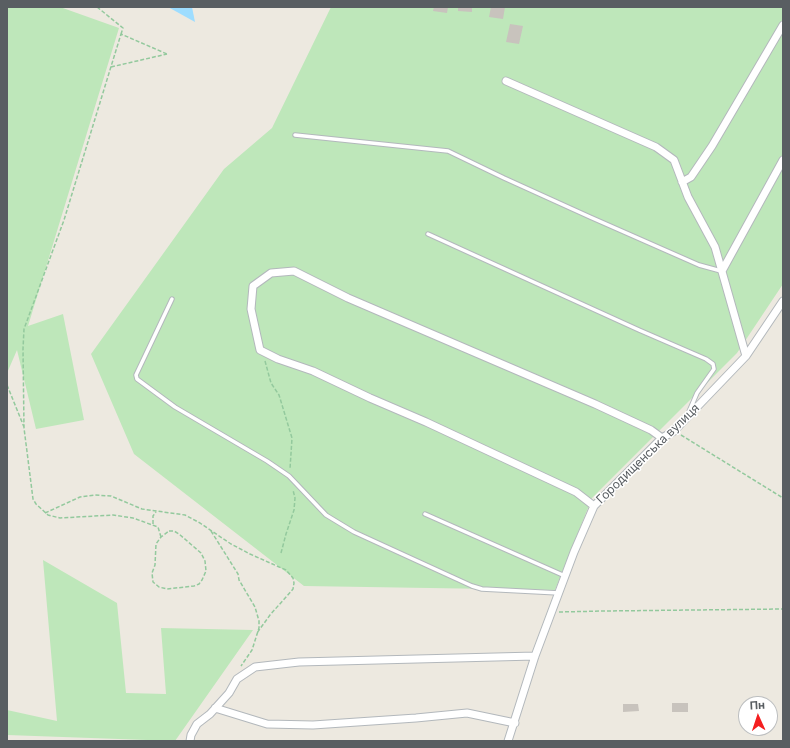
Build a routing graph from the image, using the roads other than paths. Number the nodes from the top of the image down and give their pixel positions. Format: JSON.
{"nodes":[{"id":1,"x":783,"y":25,"type":"edge"},
{"id":2,"x":506,"y":81,"type":"dead end"},
{"id":3,"x":295,"y":135,"type":"dead end"},
{"id":4,"x":783,"y":160,"type":"edge"},
{"id":5,"x":682,"y":182,"type":"junction"},
{"id":6,"x":428,"y":234,"type":"dead end"},
{"id":7,"x":722,"y":271,"type":"junction"},
{"id":8,"x":172,"y":299,"type":"dead end"},
{"id":9,"x":783,"y":301,"type":"edge"},
{"id":10,"x":746,"y":356,"type":"junction"},
{"id":11,"x":686,"y":418,"type":"junction"},
{"id":12,"x":662,"y":438,"type":"junction"},
{"id":13,"x":594,"y":506,"type":"junction"},
{"id":14,"x":425,"y":514,"type":"dead end"},
{"id":15,"x":565,"y":576,"type":"junction"},
{"id":16,"x":559,"y":593,"type":"junction"},
{"id":17,"x":535,"y":656,"type":"junction"},
{"id":18,"x":215,"y":708,"type":"junction"},
{"id":19,"x":515,"y":723,"type":"junction"},
{"id":20,"x":190,"y":741,"type":"edge"},
{"id":21,"x":508,"y":741,"type":"edge"}],
"edges":[{"from":1,"to":5,"type":"street"},
{"from":2,"to":5,"type":"street"},
{"from":3,"to":7,"type":"lane"},
{"from":4,"to":7,"type":"street"},
{"from":5,"to":7,"type":"street"},
{"from":6,"to":11,"type":"lane"},
{"from":7,"to":10,"type":"street"},
{"from":8,"to":16,"type":"lane"},
{"from":9,"to":10,"type":"street","name":"Городищенська вулиця"},
{"from":10,"to":11,"type":"street","name":"Городищенська вулиця"},
{"from":11,"to":12,"type":"street","name":"Городищенська вулиця"},
{"from":12,"to":13,"type":"street","name":"Городищенська вулиця"},
{"from":12,"to":13,"type":"street"},
{"from":13,"to":15,"type":"street","name":"Городищенська вулиця"},
{"from":14,"to":15,"type":"lane"},
{"from":15,"to":16,"type":"street","name":"Городищенська вулиця"},
{"from":16,"to":17,"type":"street","name":"Городищенська вулиця"},
{"from":17,"to":18,"type":"street"},
{"from":17,"to":19,"type":"street","name":"Городищенська вулиця"},
{"from":18,"to":19,"type":"street"},
{"from":18,"to":20,"type":"street"},
{"from":19,"to":21,"type":"street","name":"Городищенська вулиця"}]}
